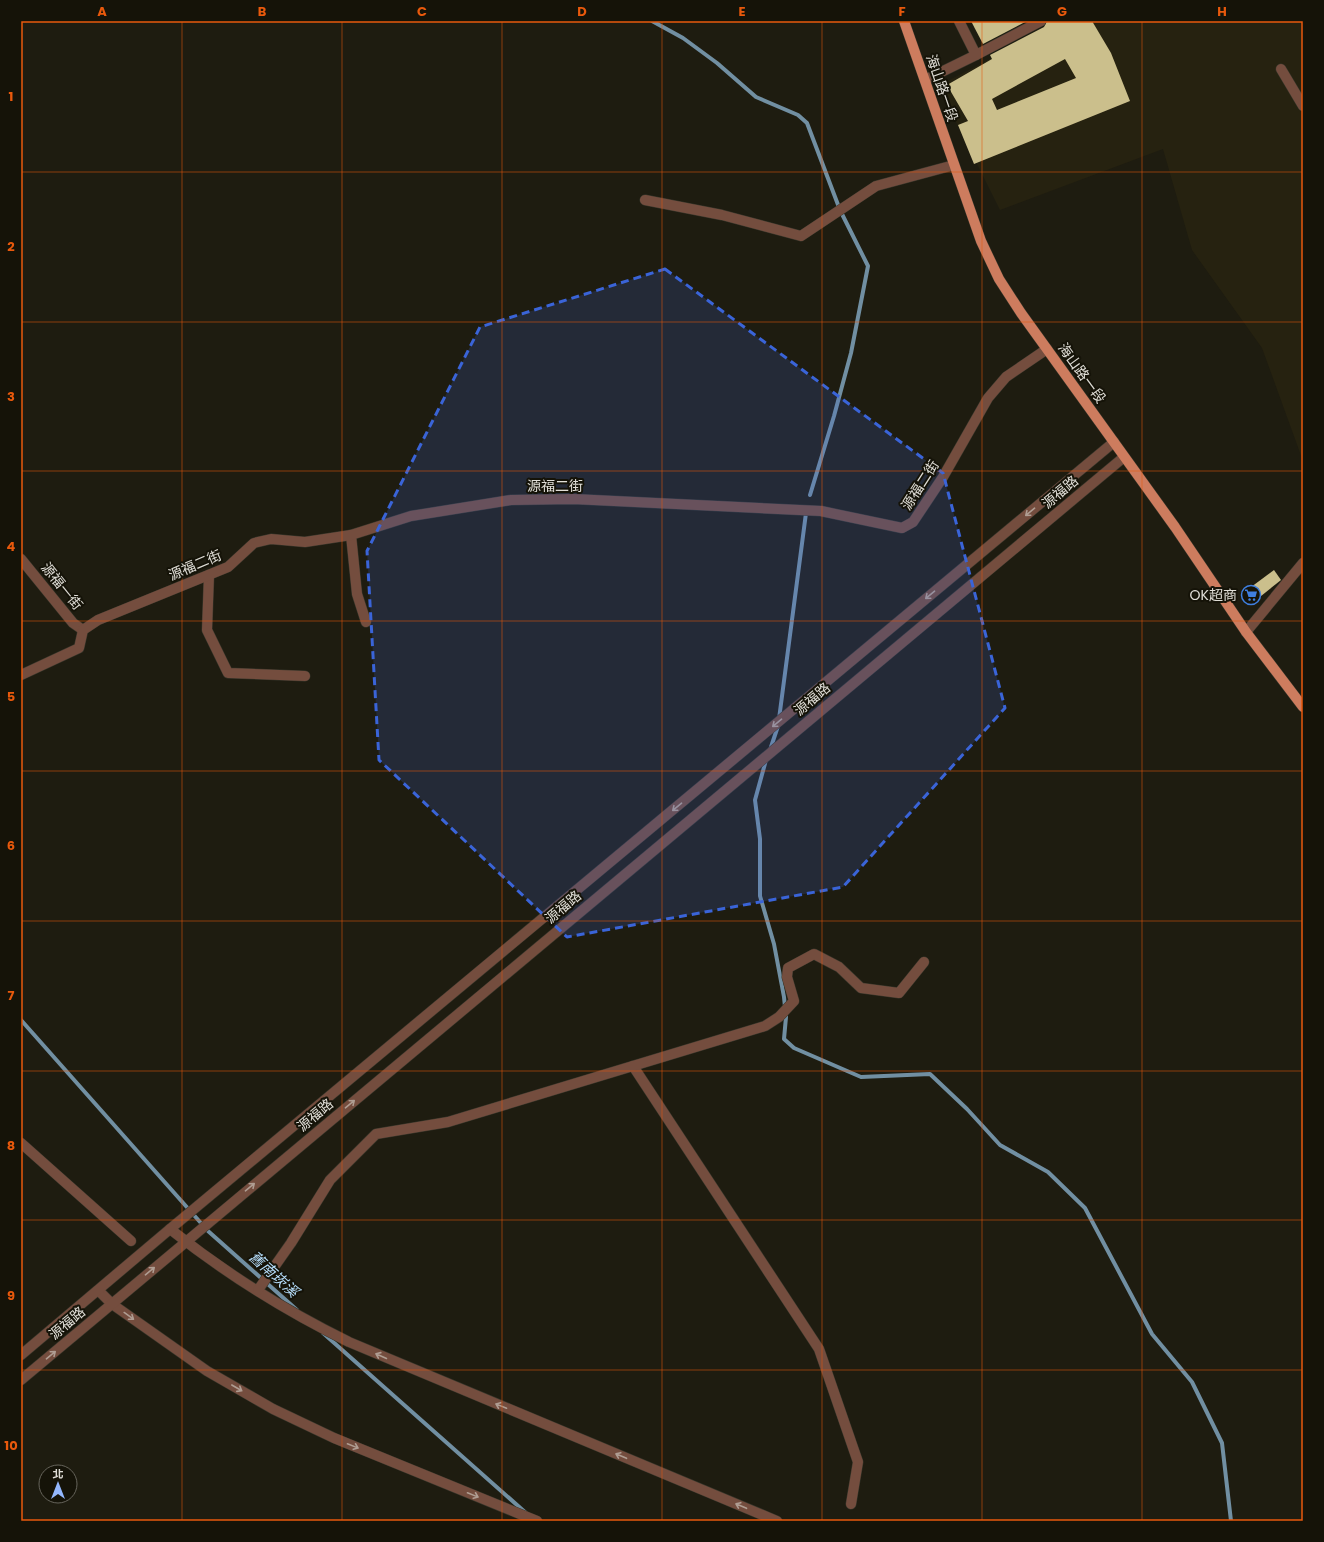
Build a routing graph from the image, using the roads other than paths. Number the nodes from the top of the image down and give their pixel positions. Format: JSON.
{"nodes":[{"id":1,"x":904,"y":21,"type":"edge"},
{"id":2,"x":959,"y":21,"type":"edge"},
{"id":3,"x":1041,"y":21,"type":"edge"},
{"id":4,"x":976,"y":55,"type":"junction"},
{"id":5,"x":1281,"y":69,"type":"dead end"},
{"id":6,"x":925,"y":80,"type":"junction"},
{"id":7,"x":1303,"y":106,"type":"edge"},
{"id":8,"x":954,"y":165,"type":"junction"},
{"id":9,"x":645,"y":200,"type":"dead end"},
{"id":10,"x":1047,"y":349,"type":"junction"},
{"id":11,"x":1114,"y":442,"type":"junction"},
{"id":12,"x":1124,"y":457,"type":"junction"},
{"id":13,"x":351,"y":535,"type":"junction"},
{"id":14,"x":21,"y":559,"type":"edge"},
{"id":15,"x":1303,"y":563,"type":"edge"},
{"id":16,"x":209,"y":575,"type":"junction"},
{"id":17,"x":366,"y":622,"type":"dead end"},
{"id":18,"x":82,"y":630,"type":"junction"},
{"id":19,"x":1246,"y":632,"type":"junction"},
{"id":20,"x":21,"y":675,"type":"edge"},
{"id":21,"x":305,"y":676,"type":"dead end"},
{"id":22,"x":1303,"y":707,"type":"edge"},
{"id":23,"x":924,"y":962,"type":"dead end"},
{"id":24,"x":633,"y":1066,"type":"junction"},
{"id":25,"x":21,"y":1143,"type":"edge"},
{"id":26,"x":170,"y":1229,"type":"junction"},
{"id":27,"x":132,"y":1241,"type":"dead end"},
{"id":28,"x":186,"y":1241,"type":"junction"},
{"id":29,"x":258,"y":1290,"type":"junction"},
{"id":30,"x":99,"y":1291,"type":"junction"},
{"id":31,"x":112,"y":1304,"type":"junction"},
{"id":32,"x":21,"y":1355,"type":"edge"},
{"id":33,"x":21,"y":1380,"type":"edge"},
{"id":34,"x":851,"y":1504,"type":"dead end"},
{"id":35,"x":537,"y":1521,"type":"edge"},
{"id":36,"x":777,"y":1521,"type":"edge"}],
"edges":[{"from":1,"to":6,"type":"main road","name":"海山路一段"},
{"from":2,"to":4,"type":"street"},
{"from":3,"to":4,"type":"street"},
{"from":4,"to":6,"type":"street"},
{"from":5,"to":7,"type":"street"},
{"from":6,"to":8,"type":"main road","name":"海山路一段"},
{"from":8,"to":9,"type":"street"},
{"from":8,"to":10,"type":"main road","name":"海山路一段"},
{"from":10,"to":11,"type":"main road","name":"海山路一段"},
{"from":10,"to":13,"type":"street","name":"源福二街"},
{"from":11,"to":12,"type":"main road","name":"海山路一段"},
{"from":11,"to":26,"type":"street","name":"源福路","one_way":true},
{"from":12,"to":19,"type":"main road","name":"海山路一段"},
{"from":28,"to":12,"type":"street","name":"源福路","one_way":true},
{"from":13,"to":16,"type":"street","name":"源福二街"},
{"from":13,"to":17,"type":"street"},
{"from":14,"to":18,"type":"street","name":"源福一街"},
{"from":15,"to":19,"type":"street"},
{"from":16,"to":18,"type":"street","name":"源福二街"},
{"from":16,"to":21,"type":"street"},
{"from":18,"to":20,"type":"street"},
{"from":19,"to":22,"type":"main road","name":"海山路一段"},
{"from":23,"to":24,"type":"street"},
{"from":24,"to":29,"type":"street"},
{"from":24,"to":34,"type":"street"},
{"from":25,"to":27,"type":"street"},
{"from":26,"to":28,"type":"street"},
{"from":26,"to":30,"type":"street","name":"源福路"},
{"from":28,"to":29,"type":"street"},
{"from":31,"to":28,"type":"street","name":"源福路","one_way":true},
{"from":36,"to":29,"type":"street","one_way":true},
{"from":30,"to":31,"type":"street"},
{"from":30,"to":32,"type":"street","name":"源福路"},
{"from":33,"to":31,"type":"street","name":"源福路","one_way":true},
{"from":31,"to":35,"type":"street","one_way":true}]}
